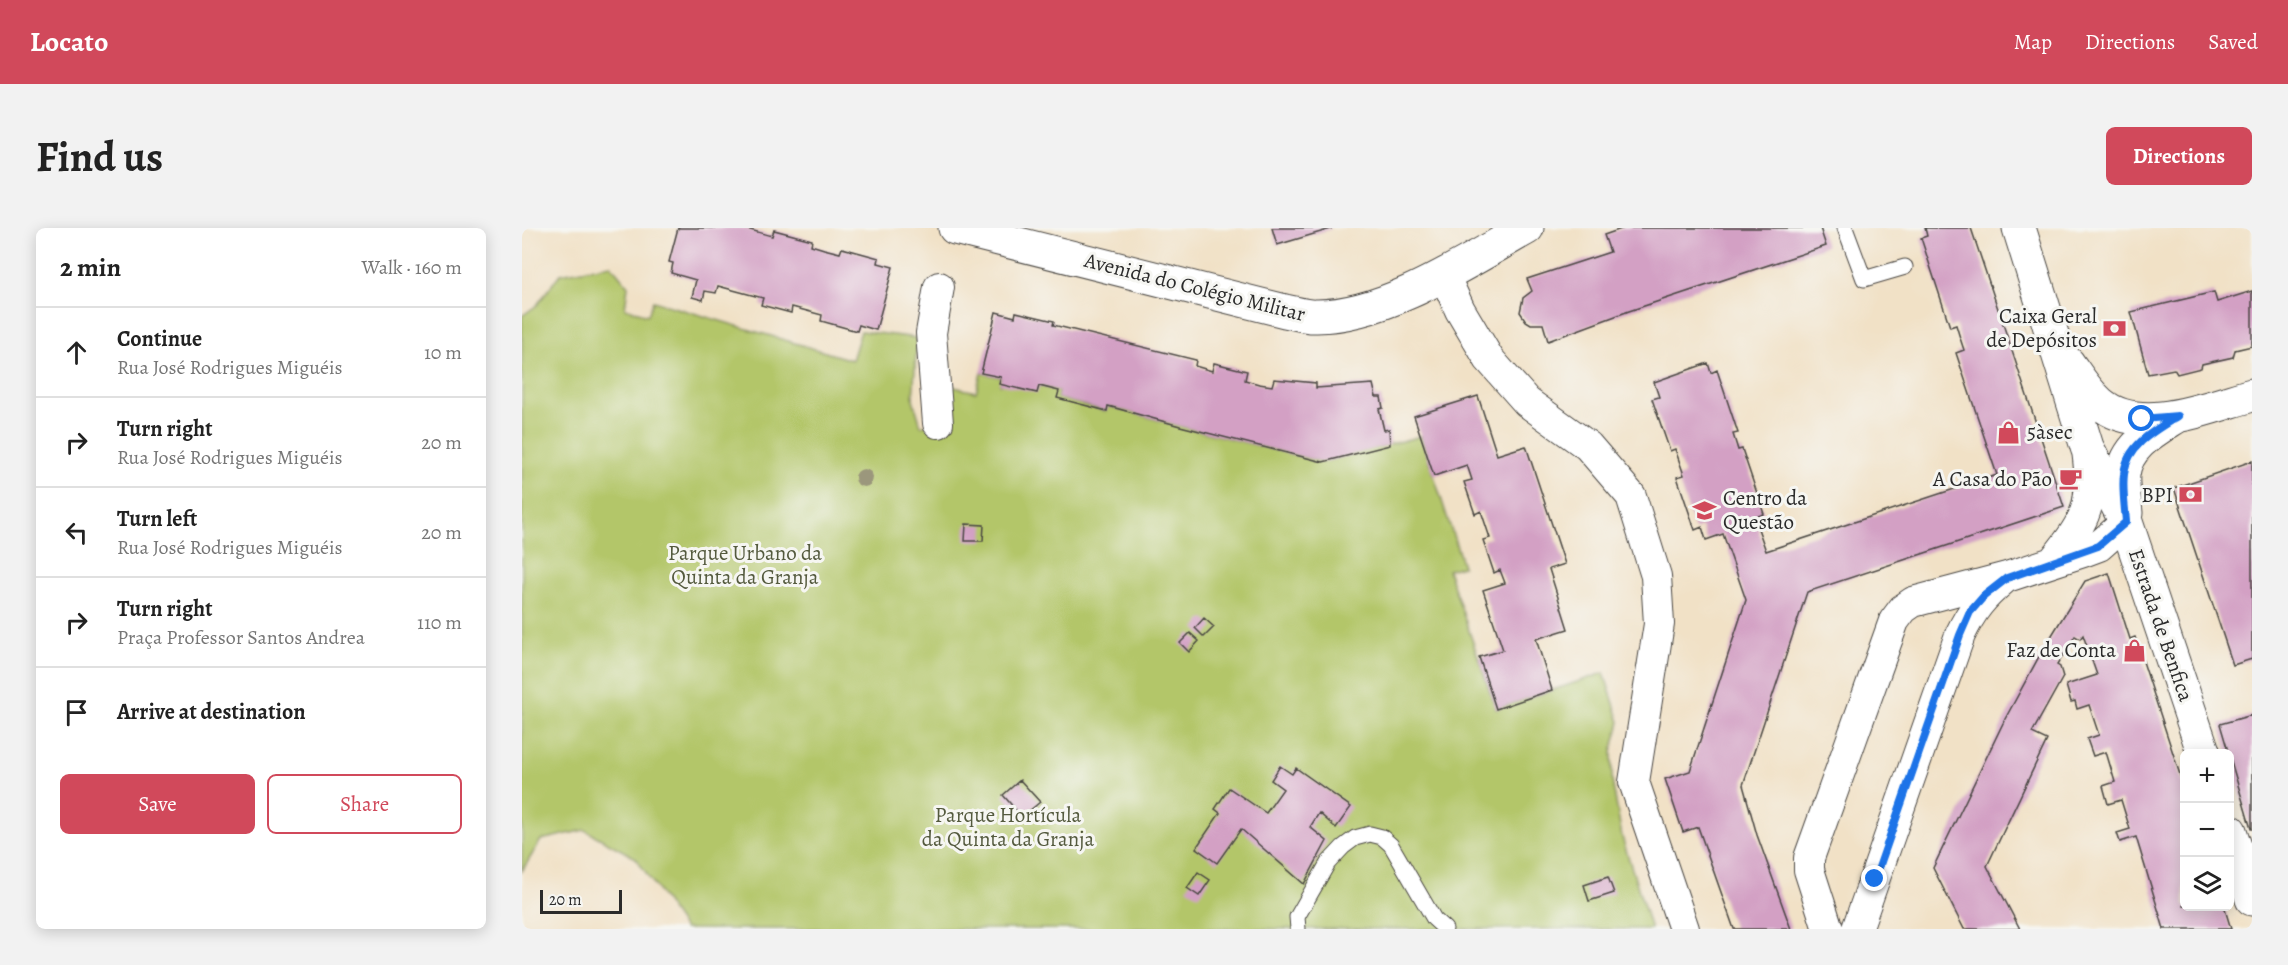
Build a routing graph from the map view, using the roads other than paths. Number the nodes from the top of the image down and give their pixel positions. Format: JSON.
{"nodes":[{"id":1,"x":955,"y":228,"type":"edge"},
{"id":2,"x":1527,"y":228,"type":"edge"},
{"id":3,"x":1845,"y":228,"type":"edge"},
{"id":4,"x":2019,"y":228,"type":"edge"},
{"id":5,"x":1905,"y":267,"type":"dead end"},
{"id":6,"x":1444,"y":275,"type":"junction"},
{"id":7,"x":939,"y":287,"type":"dead end"},
{"id":8,"x":2054,"y":345,"type":"junction"},
{"id":9,"x":2252,"y":395,"type":"edge"},
{"id":10,"x":2178,"y":416,"type":"junction"},
{"id":11,"x":938,"y":423,"type":"dead end"},
{"id":12,"x":2086,"y":447,"type":"junction"},
{"id":13,"x":2126,"y":522,"type":"junction"},
{"id":14,"x":2054,"y":560,"type":"junction"},
{"id":15,"x":2007,"y":578,"type":"junction"},
{"id":16,"x":1924,"y":600,"type":"junction"},
{"id":17,"x":1960,"y":635,"type":"junction"},
{"id":18,"x":2203,"y":749,"type":"edge"},
{"id":19,"x":2234,"y":846,"type":"edge"},
{"id":20,"x":1815,"y":886,"type":"junction"},
{"id":21,"x":2252,"y":899,"type":"edge"},
{"id":22,"x":1861,"y":918,"type":"edge"},
{"id":23,"x":1298,"y":929,"type":"edge"},
{"id":24,"x":1444,"y":929,"type":"edge"},
{"id":25,"x":1684,"y":929,"type":"edge"},
{"id":26,"x":1828,"y":929,"type":"edge"}],
"edges":[{"from":1,"to":6,"type":"street","name":"Avenida do Colégio Militar"},
{"from":2,"to":6,"type":"street","name":"Avenida do Colégio Militar"},
{"from":3,"to":5,"type":"lane"},
{"from":4,"to":8,"type":"street","name":"Estrada de Benfica"},
{"from":6,"to":25,"type":"street"},
{"from":7,"to":11,"type":"street"},
{"from":8,"to":10,"type":"street"},
{"from":8,"to":12,"type":"street","name":"Estrada de Benfica"},
{"from":9,"to":10,"type":"street"},
{"from":10,"to":13,"type":"street"},
{"from":12,"to":13,"type":"street","name":"Estrada de Benfica"},
{"from":12,"to":14,"type":"street"},
{"from":13,"to":14,"type":"street"},
{"from":13,"to":18,"type":"street","name":"Estrada de Benfica"},
{"from":14,"to":15,"type":"street"},
{"from":15,"to":16,"type":"street"},
{"from":15,"to":17,"type":"street"},
{"from":16,"to":17,"type":"street"},
{"from":16,"to":20,"type":"street"},
{"from":17,"to":22,"type":"street"},
{"from":19,"to":21,"type":"street"},
{"from":20,"to":22,"type":"street"},
{"from":20,"to":26,"type":"street"},
{"from":23,"to":24,"type":"lane"}]}
